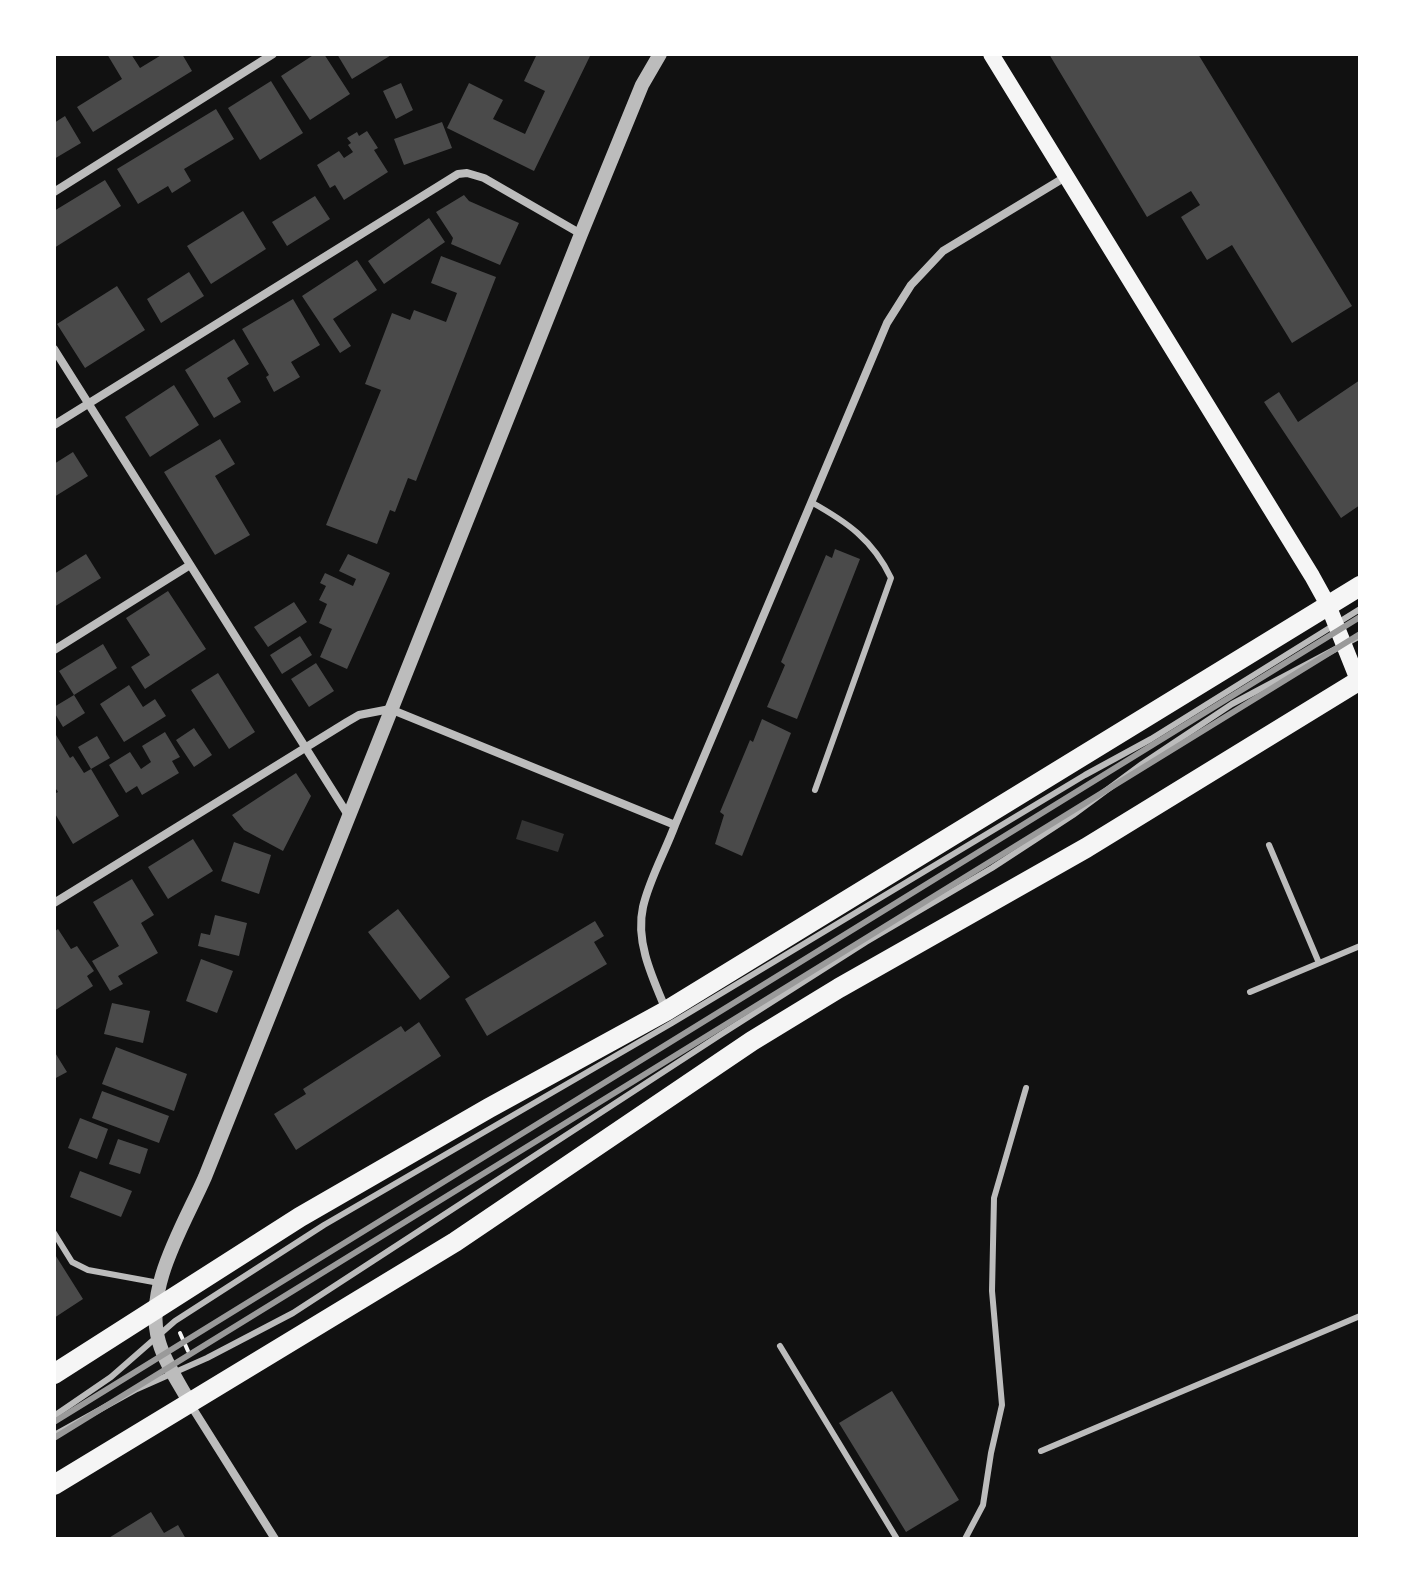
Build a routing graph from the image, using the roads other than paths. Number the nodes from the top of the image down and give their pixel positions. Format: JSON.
{"nodes":[{"id":1,"x":273,"y":54,"type":"edge"},
{"id":2,"x":660,"y":54,"type":"edge"},
{"id":3,"x":991,"y":54,"type":"edge"},
{"id":4,"x":1067,"y":176,"type":"junction"},
{"id":5,"x":54,"y":192,"type":"edge"},
{"id":6,"x":581,"y":234,"type":"junction"},
{"id":7,"x":54,"y":349,"type":"edge"},
{"id":8,"x":88,"y":404,"type":"junction"},
{"id":9,"x":54,"y":425,"type":"edge"},
{"id":10,"x":811,"y":502,"type":"junction"},
{"id":11,"x":190,"y":565,"type":"junction"},
{"id":12,"x":1360,"y":586,"type":"edge"},
{"id":13,"x":1360,"y":609,"type":"edge"},
{"id":14,"x":1332,"y":614,"type":"junction"},
{"id":15,"x":1360,"y":636,"type":"edge"},
{"id":16,"x":1345,"y":645,"type":"junction"},
{"id":17,"x":54,"y":650,"type":"edge"},
{"id":18,"x":1359,"y":682,"type":"edge"},
{"id":19,"x":390,"y":709,"type":"junction"},
{"id":20,"x":304,"y":747,"type":"junction"},
{"id":21,"x":815,"y":790,"type":"dead end"},
{"id":22,"x":348,"y":815,"type":"junction"},
{"id":23,"x":675,"y":825,"type":"junction"},
{"id":24,"x":1269,"y":845,"type":"dead end"},
{"id":25,"x":54,"y":903,"type":"edge"},
{"id":26,"x":1360,"y":946,"type":"edge"},
{"id":27,"x":1319,"y":963,"type":"junction"},
{"id":28,"x":1250,"y":992,"type":"dead end"},
{"id":29,"x":666,"y":1011,"type":"junction"},
{"id":30,"x":1026,"y":1088,"type":"dead end"},
{"id":31,"x":54,"y":1233,"type":"edge"},
{"id":32,"x":159,"y":1283,"type":"junction"},
{"id":33,"x":154,"y":1309,"type":"junction"},
{"id":34,"x":1360,"y":1316,"type":"edge"},
{"id":35,"x":158,"y":1336,"type":"junction"},
{"id":36,"x":780,"y":1346,"type":"dead end"},
{"id":37,"x":173,"y":1373,"type":"junction"},
{"id":38,"x":54,"y":1374,"type":"edge"},
{"id":39,"x":190,"y":1403,"type":"junction"},
{"id":40,"x":54,"y":1416,"type":"edge"},
{"id":41,"x":54,"y":1435,"type":"edge"},
{"id":42,"x":1041,"y":1451,"type":"dead end"},
{"id":43,"x":54,"y":1485,"type":"edge"},
{"id":44,"x":275,"y":1539,"type":"edge"},
{"id":45,"x":897,"y":1539,"type":"edge"},
{"id":46,"x":965,"y":1539,"type":"edge"}],
"edges":[{"from":1,"to":5,"type":"street"},
{"from":2,"to":6,"type":"street"},
{"from":3,"to":4,"type":"main road"},
{"from":4,"to":10,"type":"street"},
{"from":4,"to":14,"type":"main road"},
{"from":6,"to":8,"type":"street"},
{"from":6,"to":19,"type":"street"},
{"from":7,"to":8,"type":"street"},
{"from":8,"to":9,"type":"street"},
{"from":8,"to":11,"type":"street"},
{"from":10,"to":21,"type":"lane"},
{"from":10,"to":23,"type":"street"},
{"from":11,"to":17,"type":"street"},
{"from":11,"to":20,"type":"street"},
{"from":12,"to":14,"type":"main road"},
{"from":13,"to":14,"type":"lane"},
{"from":14,"to":16,"type":"main road"},
{"from":14,"to":29,"type":"main road"},
{"from":14,"to":35,"type":"lane"},
{"from":15,"to":16,"type":"lane"},
{"from":16,"to":18,"type":"main road"},
{"from":16,"to":37,"type":"lane"},
{"from":18,"to":39,"type":"main road"},
{"from":19,"to":20,"type":"street"},
{"from":19,"to":22,"type":"street"},
{"from":19,"to":23,"type":"street"},
{"from":20,"to":22,"type":"street"},
{"from":20,"to":25,"type":"street"},
{"from":22,"to":32,"type":"street"},
{"from":23,"to":29,"type":"street"},
{"from":24,"to":27,"type":"lane"},
{"from":26,"to":27,"type":"lane"},
{"from":27,"to":28,"type":"lane"},
{"from":29,"to":33,"type":"main road"},
{"from":30,"to":46,"type":"lane"},
{"from":31,"to":32,"type":"lane"},
{"from":32,"to":33,"type":"street"},
{"from":33,"to":35,"type":"street"},
{"from":33,"to":38,"type":"main road"},
{"from":34,"to":42,"type":"lane"},
{"from":35,"to":37,"type":"street"},
{"from":35,"to":40,"type":"lane"},
{"from":36,"to":45,"type":"lane"},
{"from":37,"to":39,"type":"street"},
{"from":37,"to":41,"type":"lane"},
{"from":39,"to":43,"type":"main road"},
{"from":39,"to":44,"type":"street"}]}
